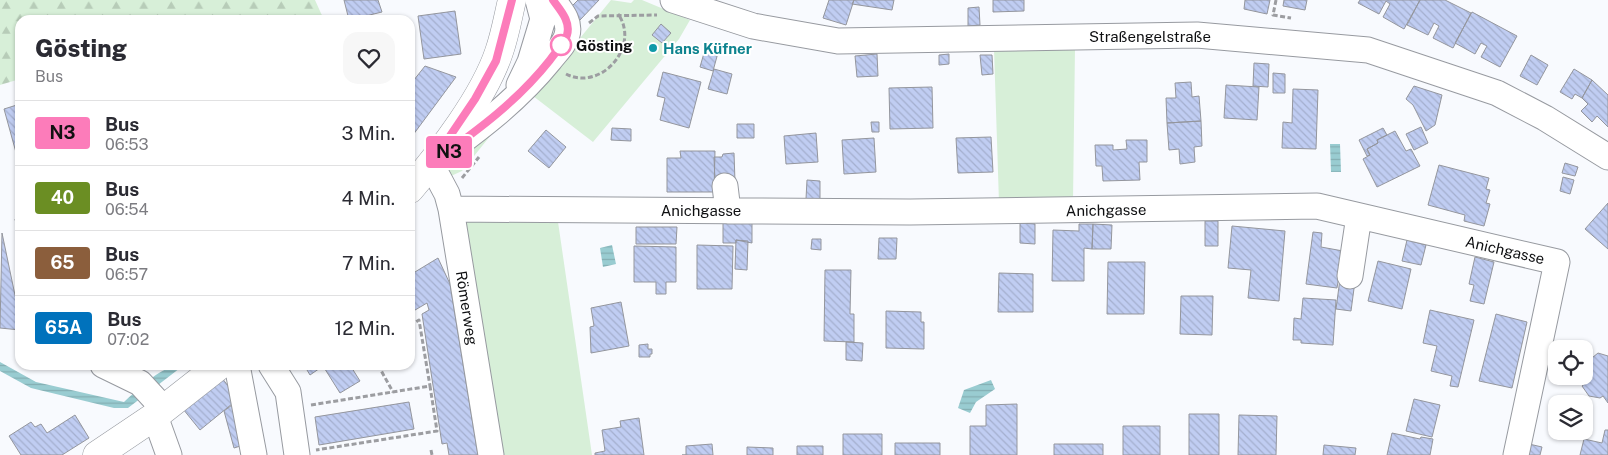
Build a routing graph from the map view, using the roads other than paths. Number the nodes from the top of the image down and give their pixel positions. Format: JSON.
{"nodes":[{"id":1,"x":512,"y":0,"type":"edge"},
{"id":2,"x":530,"y":0,"type":"edge"},
{"id":3,"x":538,"y":0,"type":"edge"},
{"id":4,"x":553,"y":0,"type":"edge"},
{"id":5,"x":673,"y":0,"type":"edge"},
{"id":6,"x":475,"y":99,"type":"junction"},
{"id":7,"x":496,"y":117,"type":"junction"},
{"id":8,"x":1608,"y":157,"type":"edge"},
{"id":9,"x":431,"y":164,"type":"junction"},
{"id":10,"x":415,"y":183,"type":"edge"},
{"id":11,"x":725,"y":186,"type":"dead end"},
{"id":12,"x":511,"y":194,"type":"dead end"},
{"id":13,"x":449,"y":202,"type":"junction"},
{"id":14,"x":736,"y":214,"type":"junction"},
{"id":15,"x":1360,"y":216,"type":"junction"},
{"id":16,"x":1350,"y":276,"type":"dead end"},
{"id":17,"x":110,"y":370,"type":"edge"},
{"id":18,"x":211,"y":370,"type":"edge"},
{"id":19,"x":238,"y":370,"type":"edge"},
{"id":20,"x":274,"y":370,"type":"edge"},
{"id":21,"x":152,"y":401,"type":"junction"},
{"id":22,"x":297,"y":454,"type":"edge"},
{"id":23,"x":97,"y":455,"type":"edge"},
{"id":24,"x":170,"y":455,"type":"edge"},
{"id":25,"x":254,"y":455,"type":"edge"},
{"id":26,"x":491,"y":455,"type":"edge"},
{"id":27,"x":1516,"y":455,"type":"edge"}],
"edges":[{"from":1,"to":6,"type":"main road"},
{"from":2,"to":7,"type":"street"},
{"from":3,"to":7,"type":"street"},
{"from":4,"to":7,"type":"street"},
{"from":5,"to":8,"type":"street","name":"Straßengelstraße"},
{"from":6,"to":7,"type":"street"},
{"from":6,"to":9,"type":"main road"},
{"from":7,"to":9,"type":"street"},
{"from":9,"to":10,"type":"main road"},
{"from":9,"to":13,"type":"street","name":"Römerweg"},
{"from":11,"to":14,"type":"street"},
{"from":12,"to":13,"type":"street"},
{"from":13,"to":14,"type":"street","name":"Anichgasse"},
{"from":13,"to":26,"type":"street","name":"Römerweg"},
{"from":14,"to":15,"type":"street","name":"Anichgasse"},
{"from":15,"to":16,"type":"street"},
{"from":15,"to":27,"type":"street","name":"Anichgasse"},
{"from":17,"to":21,"type":"street"},
{"from":18,"to":21,"type":"main road"},
{"from":19,"to":25,"type":"street"},
{"from":20,"to":22,"type":"street"},
{"from":21,"to":23,"type":"main road"},
{"from":21,"to":24,"type":"street"}]}
